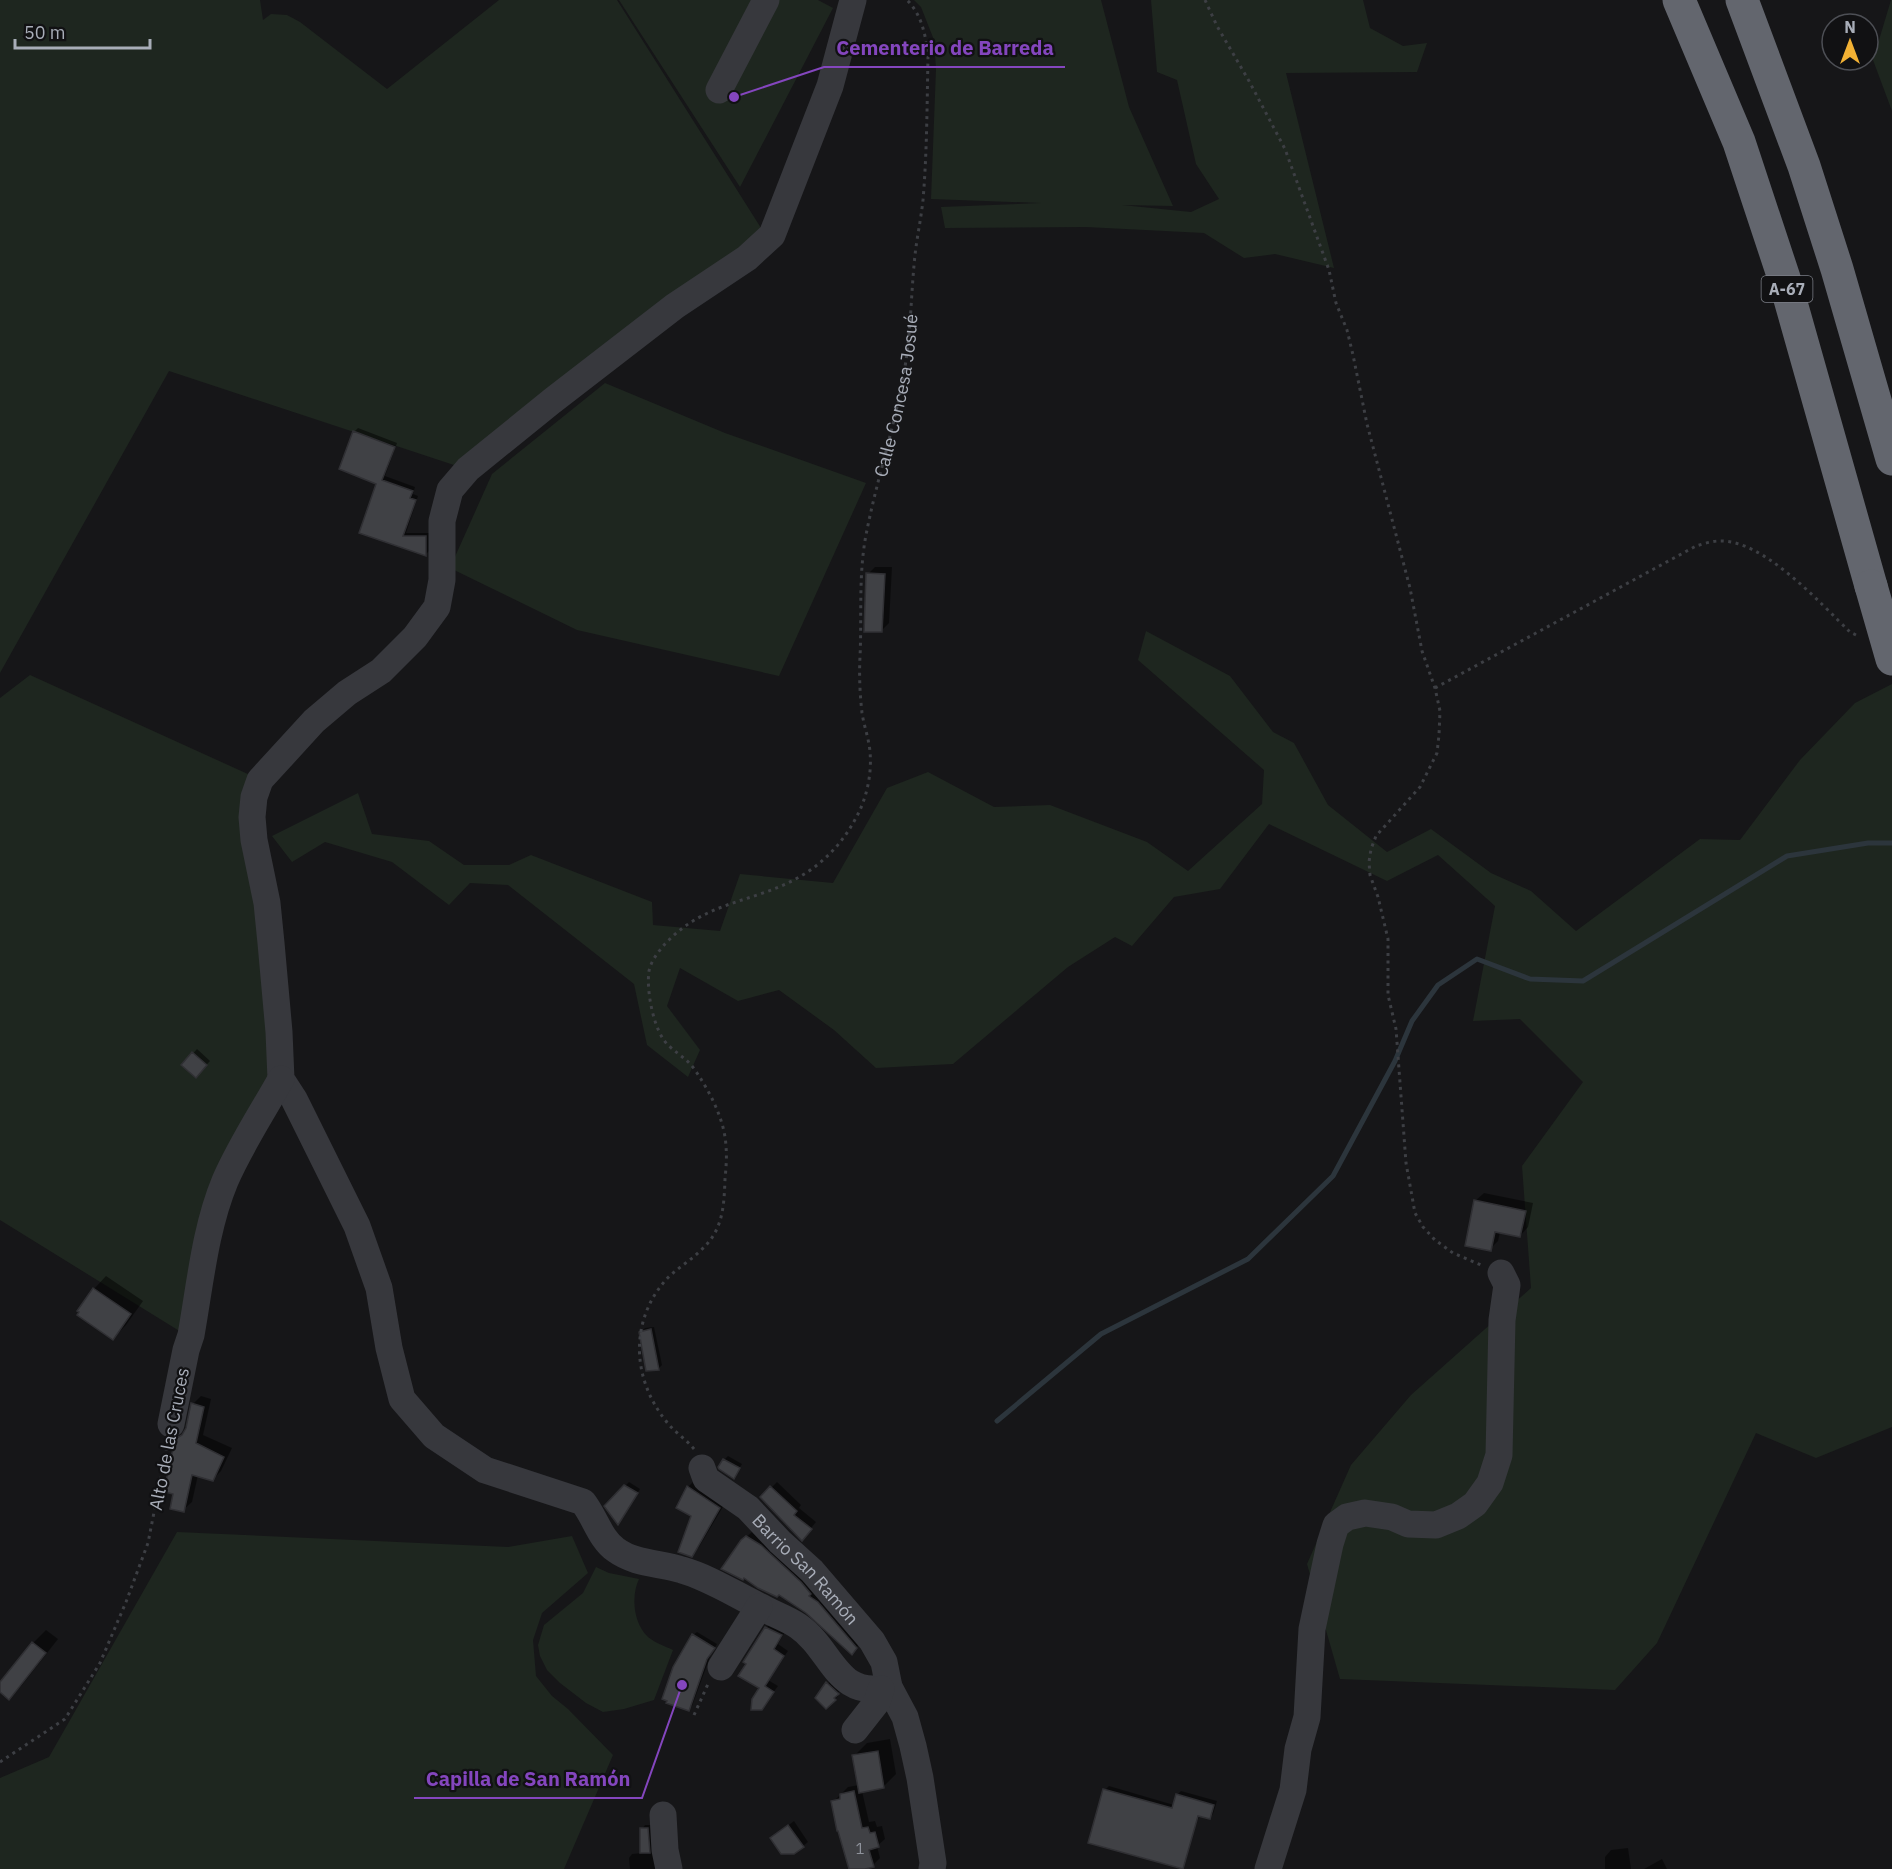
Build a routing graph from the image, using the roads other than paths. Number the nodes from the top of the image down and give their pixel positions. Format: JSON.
{"nodes":[{"id":1,"x":766,"y":0,"type":"edge"},
{"id":2,"x":853,"y":0,"type":"edge"},
{"id":3,"x":1679,"y":0,"type":"edge"},
{"id":4,"x":1742,"y":0,"type":"edge"},
{"id":5,"x":719,"y":90,"type":"dead end"},
{"id":6,"x":1892,"y":459,"type":"edge"},
{"id":7,"x":1892,"y":658,"type":"edge"},
{"id":8,"x":281,"y":1079,"type":"junction"},
{"id":9,"x":1501,"y":1273,"type":"road end"},
{"id":10,"x":171,"y":1424,"type":"road end"},
{"id":11,"x":702,"y":1468,"type":"road end"},
{"id":12,"x":759,"y":1606,"type":"junction"},
{"id":13,"x":720,"y":1667,"type":"road end"},
{"id":14,"x":885,"y":1688,"type":"junction"},
{"id":15,"x":855,"y":1730,"type":"dead end"},
{"id":16,"x":663,"y":1815,"type":"dead end"},
{"id":17,"x":669,"y":1869,"type":"edge"},
{"id":18,"x":932,"y":1869,"type":"edge"},
{"id":19,"x":1268,"y":1869,"type":"edge"}],
"edges":[{"from":1,"to":5,"type":"street"},
{"from":2,"to":8,"type":"street"},
{"from":3,"to":7,"type":"highway","number":"A-67","bridge":true},
{"from":4,"to":6,"type":"highway","number":"A-67"},
{"from":8,"to":10,"type":"street","name":"Alto de las Cruces"},
{"from":8,"to":12,"type":"street"},
{"from":9,"to":19,"type":"street"},
{"from":11,"to":14,"type":"street","name":"Barrio San Ramón"},
{"from":12,"to":13,"type":"street"},
{"from":12,"to":14,"type":"street"},
{"from":14,"to":15,"type":"street"},
{"from":14,"to":18,"type":"street","name":"Barrio San Ramón"},
{"from":16,"to":17,"type":"street"}]}
